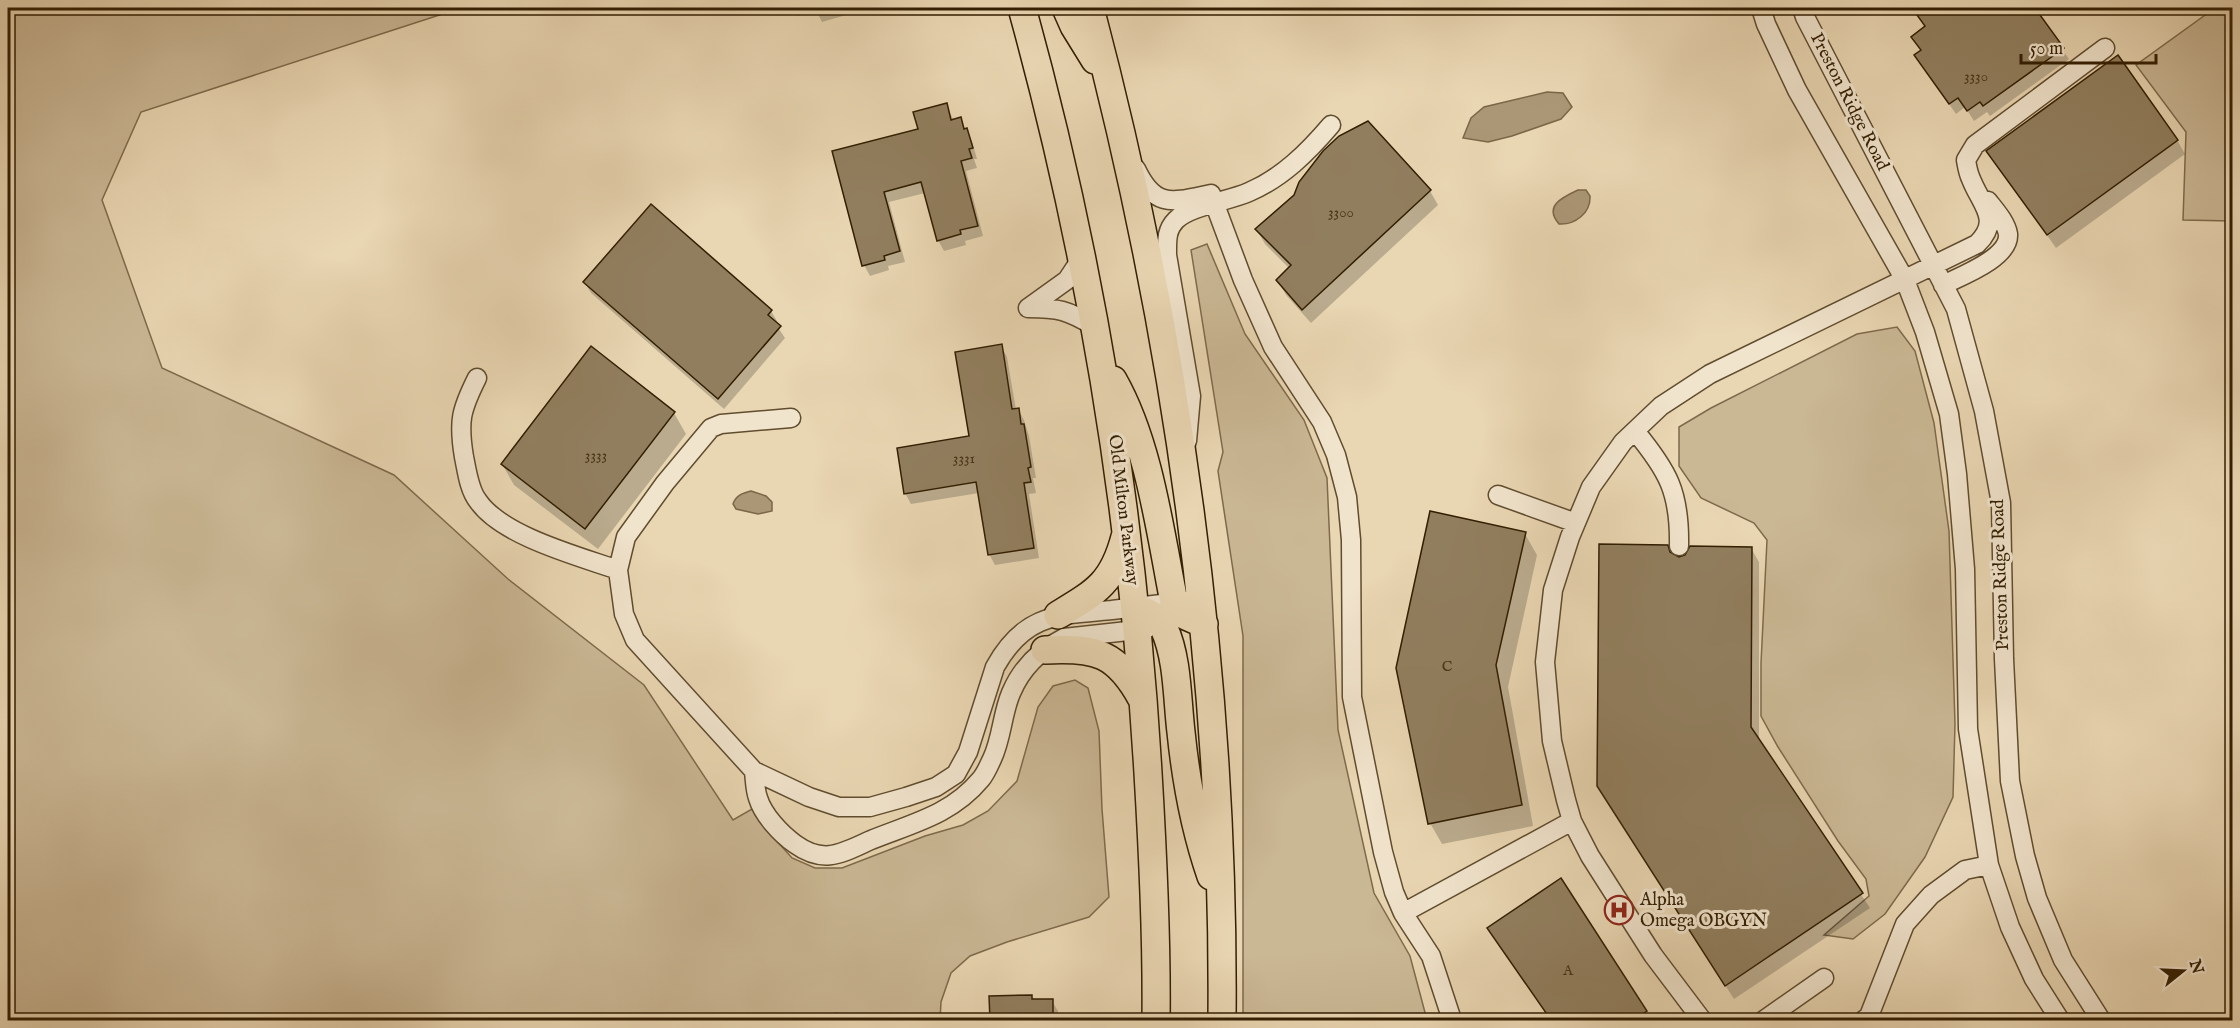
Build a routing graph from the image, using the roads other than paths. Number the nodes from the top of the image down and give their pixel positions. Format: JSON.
{"nodes":[{"id":1,"x":1022,"y":8,"type":"edge"},
{"id":2,"x":1066,"y":8,"type":"edge"},
{"id":3,"x":1090,"y":8,"type":"edge"},
{"id":4,"x":1761,"y":8,"type":"edge"},
{"id":5,"x":1803,"y":8,"type":"edge"},
{"id":6,"x":2105,"y":48,"type":"dead end"},
{"id":7,"x":1110,"y":84,"type":"junction"},
{"id":8,"x":1330,"y":125,"type":"dead end"},
{"id":9,"x":1124,"y":144,"type":"junction"},
{"id":10,"x":1970,"y":178,"type":"junction"},
{"id":11,"x":1213,"y":199,"type":"junction"},
{"id":12,"x":1081,"y":259,"type":"junction"},
{"id":13,"x":1933,"y":267,"type":"junction"},
{"id":14,"x":1905,"y":280,"type":"junction"},
{"id":15,"x":1943,"y":285,"type":"junction"},
{"id":16,"x":1094,"y":326,"type":"junction"},
{"id":17,"x":1099,"y":355,"type":"junction"},
{"id":18,"x":477,"y":378,"type":"dead end"},
{"id":19,"x":791,"y":418,"type":"dead end"},
{"id":20,"x":1635,"y":431,"type":"junction"},
{"id":21,"x":1185,"y":467,"type":"junction"},
{"id":22,"x":1498,"y":495,"type":"dead end"},
{"id":23,"x":1576,"y":523,"type":"junction"},
{"id":24,"x":1127,"y":530,"type":"junction"},
{"id":25,"x":1679,"y":546,"type":"dead end"},
{"id":26,"x":618,"y":570,"type":"junction"},
{"id":27,"x":1174,"y":602,"type":"junction"},
{"id":28,"x":1203,"y":612,"type":"junction"},
{"id":29,"x":1058,"y":615,"type":"junction"},
{"id":30,"x":1145,"y":622,"type":"junction"},
{"id":31,"x":1045,"y":650,"type":"junction"},
{"id":32,"x":1144,"y":703,"type":"junction"},
{"id":33,"x":754,"y":771,"type":"junction"},
{"id":34,"x":1572,"y":821,"type":"junction"},
{"id":35,"x":1989,"y":865,"type":"junction"},
{"id":36,"x":1222,"y":906,"type":"junction"},
{"id":37,"x":1403,"y":913,"type":"junction"},
{"id":38,"x":1824,"y":978,"type":"dead end"},
{"id":39,"x":1156,"y":1020,"type":"edge"},
{"id":40,"x":1222,"y":1020,"type":"edge"},
{"id":41,"x":1452,"y":1020,"type":"edge"},
{"id":42,"x":1702,"y":1020,"type":"edge"},
{"id":43,"x":1764,"y":1020,"type":"edge"},
{"id":44,"x":1864,"y":1020,"type":"edge"},
{"id":45,"x":2060,"y":1020,"type":"edge"},
{"id":46,"x":2102,"y":1020,"type":"edge"}],
"edges":[{"from":1,"to":12,"type":"highway","name":"Old Milton Parkway"},
{"from":2,"to":7,"type":"highway"},
{"from":3,"to":7,"type":"highway"},
{"from":4,"to":14,"type":"street","name":"Preston Ridge Road"},
{"from":5,"to":13,"type":"street","name":"Preston Ridge Road"},
{"from":6,"to":10,"type":"street"},
{"from":7,"to":9,"type":"highway"},
{"from":8,"to":11,"type":"street"},
{"from":9,"to":11,"type":"street"},
{"from":9,"to":21,"type":"highway"},
{"from":10,"to":13,"type":"street"},
{"from":10,"to":15,"type":"street"},
{"from":11,"to":21,"type":"street"},
{"from":11,"to":37,"type":"street"},
{"from":12,"to":16,"type":"highway","name":"Old Milton Parkway"},
{"from":12,"to":16,"type":"street"},
{"from":13,"to":14,"type":"street"},
{"from":13,"to":15,"type":"street","name":"Preston Ridge Road"},
{"from":14,"to":20,"type":"street"},
{"from":14,"to":35,"type":"street","name":"Preston Ridge Road"},
{"from":15,"to":46,"type":"street","name":"Preston Ridge Road"},
{"from":16,"to":17,"type":"highway","name":"Old Milton Parkway"},
{"from":17,"to":24,"type":"highway","name":"Old Milton Parkway"},
{"from":17,"to":27,"type":"highway"},
{"from":18,"to":26,"type":"street"},
{"from":19,"to":26,"type":"street"},
{"from":20,"to":23,"type":"street"},
{"from":20,"to":25,"type":"street"},
{"from":21,"to":28,"type":"highway"},
{"from":22,"to":23,"type":"street"},
{"from":23,"to":34,"type":"street"},
{"from":24,"to":29,"type":"highway"},
{"from":24,"to":30,"type":"highway","name":"Old Milton Parkway"},
{"from":26,"to":33,"type":"street"},
{"from":27,"to":28,"type":"highway"},
{"from":27,"to":30,"type":"street"},
{"from":28,"to":30,"type":"street"},
{"from":28,"to":36,"type":"highway"},
{"from":29,"to":30,"type":"street"},
{"from":29,"to":33,"type":"street"},
{"from":30,"to":31,"type":"street"},
{"from":30,"to":32,"type":"highway","name":"Old Milton Parkway"},
{"from":30,"to":36,"type":"highway"},
{"from":31,"to":32,"type":"highway"},
{"from":31,"to":33,"type":"street"},
{"from":32,"to":39,"type":"highway","name":"Old Milton Parkway"},
{"from":34,"to":37,"type":"street"},
{"from":34,"to":42,"type":"street"},
{"from":35,"to":44,"type":"street"},
{"from":35,"to":45,"type":"street","name":"Preston Ridge Road"},
{"from":36,"to":40,"type":"highway"},
{"from":37,"to":41,"type":"street"},
{"from":38,"to":43,"type":"street"}]}
